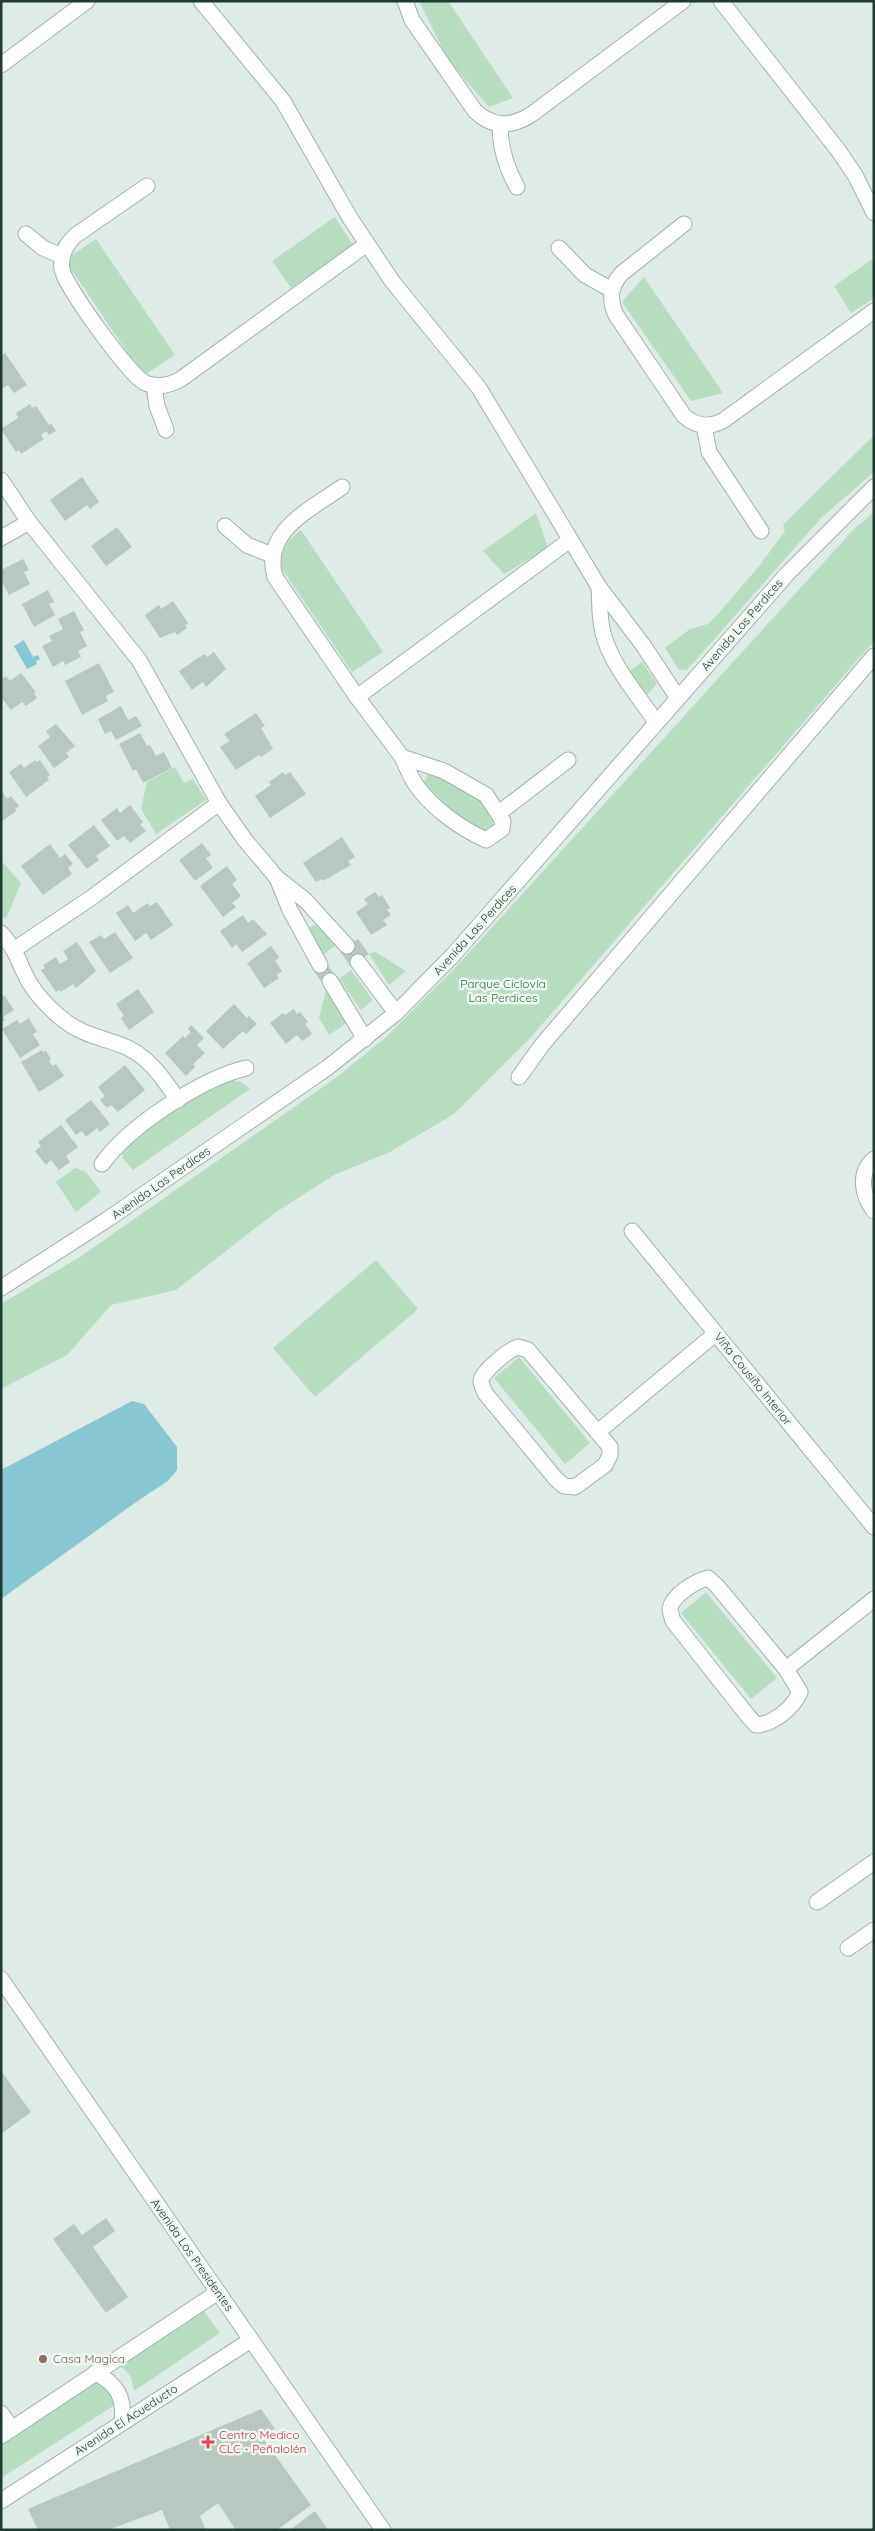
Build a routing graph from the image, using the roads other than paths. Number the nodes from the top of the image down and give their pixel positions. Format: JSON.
{"nodes":[{"id":1,"x":87,"y":1,"type":"edge"},
{"id":2,"x":201,"y":1,"type":"edge"},
{"id":3,"x":405,"y":1,"type":"edge"},
{"id":4,"x":682,"y":1,"type":"edge"},
{"id":5,"x":721,"y":1,"type":"edge"},
{"id":6,"x":1,"y":65,"type":"edge"},
{"id":7,"x":500,"y":124,"type":"junction"},
{"id":8,"x":147,"y":186,"type":"dead end"},
{"id":9,"x":517,"y":187,"type":"dead end"},
{"id":10,"x":874,"y":213,"type":"edge"},
{"id":11,"x":684,"y":224,"type":"dead end"},
{"id":12,"x":26,"y":234,"type":"dead end"},
{"id":13,"x":367,"y":244,"type":"junction"},
{"id":14,"x":558,"y":248,"type":"dead end"},
{"id":15,"x":62,"y":256,"type":"junction"},
{"id":16,"x":612,"y":290,"type":"junction"},
{"id":17,"x":874,"y":310,"type":"edge"},
{"id":18,"x":154,"y":386,"type":"junction"},
{"id":19,"x":704,"y":426,"type":"junction"},
{"id":20,"x":166,"y":430,"type":"dead end"},
{"id":21,"x":1,"y":480,"type":"edge"},
{"id":22,"x":342,"y":487,"type":"dead end"},
{"id":23,"x":874,"y":487,"type":"edge"},
{"id":24,"x":29,"y":522,"type":"junction"},
{"id":25,"x":225,"y":526,"type":"dead end"},
{"id":26,"x":761,"y":530,"type":"dead end"},
{"id":27,"x":1,"y":538,"type":"edge"},
{"id":28,"x":570,"y":540,"type":"junction"},
{"id":29,"x":272,"y":555,"type":"junction"},
{"id":30,"x":599,"y":587,"type":"junction"},
{"id":31,"x":874,"y":656,"type":"edge"},
{"id":32,"x":357,"y":697,"type":"junction"},
{"id":33,"x":678,"y":698,"type":"junction"},
{"id":34,"x":656,"y":722,"type":"junction"},
{"id":35,"x":402,"y":756,"type":"junction"},
{"id":36,"x":568,"y":760,"type":"dead end"},
{"id":37,"x":219,"y":803,"type":"junction"},
{"id":38,"x":499,"y":813,"type":"junction"},
{"id":39,"x":277,"y":878,"type":"junction"},
{"id":40,"x":1,"y":933,"type":"edge"},
{"id":41,"x":347,"y":946,"type":"dead end"},
{"id":42,"x":15,"y":949,"type":"junction"},
{"id":43,"x":358,"y":962,"type":"dead end"},
{"id":44,"x":320,"y":965,"type":"dead end"},
{"id":45,"x":330,"y":981,"type":"dead end"},
{"id":46,"x":396,"y":1013,"type":"junction"},
{"id":47,"x":366,"y":1039,"type":"junction"},
{"id":48,"x":246,"y":1068,"type":"dead end"},
{"id":49,"x":519,"y":1077,"type":"dead end"},
{"id":50,"x":178,"y":1100,"type":"junction"},
{"id":51,"x":874,"y":1159,"type":"edge"},
{"id":52,"x":102,"y":1164,"type":"dead end"},
{"id":53,"x":874,"y":1211,"type":"edge"},
{"id":54,"x":632,"y":1231,"type":"dead end"},
{"id":55,"x":1,"y":1288,"type":"edge"},
{"id":56,"x":716,"y":1334,"type":"junction"},
{"id":57,"x":599,"y":1432,"type":"junction"},
{"id":58,"x":874,"y":1527,"type":"edge"},
{"id":59,"x":874,"y":1599,"type":"edge"},
{"id":60,"x":786,"y":1669,"type":"junction"},
{"id":61,"x":874,"y":1862,"type":"edge"},
{"id":62,"x":816,"y":1902,"type":"dead end"},
{"id":63,"x":874,"y":1930,"type":"edge"},
{"id":64,"x":848,"y":1948,"type":"dead end"},
{"id":65,"x":1,"y":1979,"type":"edge"},
{"id":66,"x":218,"y":2292,"type":"junction"},
{"id":67,"x":251,"y":2340,"type":"junction"},
{"id":68,"x":95,"y":2374,"type":"junction"},
{"id":69,"x":1,"y":2414,"type":"edge"},
{"id":70,"x":122,"y":2422,"type":"junction"},
{"id":71,"x":7,"y":2432,"type":"edge"},
{"id":72,"x":1,"y":2501,"type":"edge"},
{"id":73,"x":382,"y":2530,"type":"edge"}],
"edges":[{"from":1,"to":6,"type":"street"},
{"from":2,"to":13,"type":"street"},
{"from":3,"to":7,"type":"street"},
{"from":4,"to":7,"type":"street"},
{"from":5,"to":10,"type":"street"},
{"from":7,"to":9,"type":"street"},
{"from":8,"to":15,"type":"street"},
{"from":11,"to":16,"type":"street"},
{"from":12,"to":15,"type":"street"},
{"from":13,"to":18,"type":"street"},
{"from":13,"to":28,"type":"street"},
{"from":14,"to":16,"type":"street"},
{"from":15,"to":18,"type":"street"},
{"from":16,"to":19,"type":"street"},
{"from":17,"to":19,"type":"street"},
{"from":18,"to":20,"type":"street"},
{"from":19,"to":26,"type":"street"},
{"from":21,"to":24,"type":"street"},
{"from":22,"to":29,"type":"street"},
{"from":23,"to":33,"type":"street","name":"Avenida Las Perdices"},
{"from":24,"to":27,"type":"street"},
{"from":24,"to":37,"type":"street"},
{"from":25,"to":29,"type":"street"},
{"from":28,"to":30,"type":"street"},
{"from":28,"to":32,"type":"street"},
{"from":29,"to":32,"type":"street"},
{"from":30,"to":33,"type":"street"},
{"from":30,"to":34,"type":"street"},
{"from":31,"to":49,"type":"street"},
{"from":32,"to":35,"type":"street"},
{"from":33,"to":34,"type":"street","name":"Avenida Las Perdices"},
{"from":34,"to":46,"type":"street","name":"Avenida Las Perdices"},
{"from":35,"to":38,"type":"street"},
{"from":35,"to":38,"type":"street"},
{"from":36,"to":38,"type":"street"},
{"from":37,"to":39,"type":"street"},
{"from":37,"to":42,"type":"street"},
{"from":39,"to":41,"type":"street"},
{"from":39,"to":44,"type":"street"},
{"from":40,"to":42,"type":"street"},
{"from":42,"to":50,"type":"street"},
{"from":43,"to":46,"type":"street"},
{"from":45,"to":47,"type":"street"},
{"from":46,"to":47,"type":"street","name":"Avenida Las Perdices"},
{"from":47,"to":55,"type":"street","name":"Avenida Las Perdices"},
{"from":48,"to":50,"type":"street"},
{"from":50,"to":52,"type":"street"},
{"from":51,"to":53,"type":"street"},
{"from":54,"to":56,"type":"street","name":"Viña Cousiño Interior"},
{"from":56,"to":57,"type":"street"},
{"from":56,"to":58,"type":"street","name":"Viña Cousiño Interior"},
{"from":57,"to":57,"type":"street"},
{"from":59,"to":60,"type":"street"},
{"from":60,"to":60,"type":"street"},
{"from":61,"to":62,"type":"street"},
{"from":63,"to":64,"type":"street"},
{"from":65,"to":66,"type":"street","name":"Avenida Los Presidentes"},
{"from":66,"to":67,"type":"street","name":"Avenida Los Presidentes"},
{"from":66,"to":68,"type":"street"},
{"from":67,"to":70,"type":"street","name":"Avenida El Acueducto"},
{"from":67,"to":73,"type":"street","name":"Avenida Los Presidentes"},
{"from":68,"to":70,"type":"street"},
{"from":68,"to":71,"type":"street"},
{"from":69,"to":71,"type":"street"},
{"from":70,"to":72,"type":"street","name":"Avenida El Acueducto"}]}
